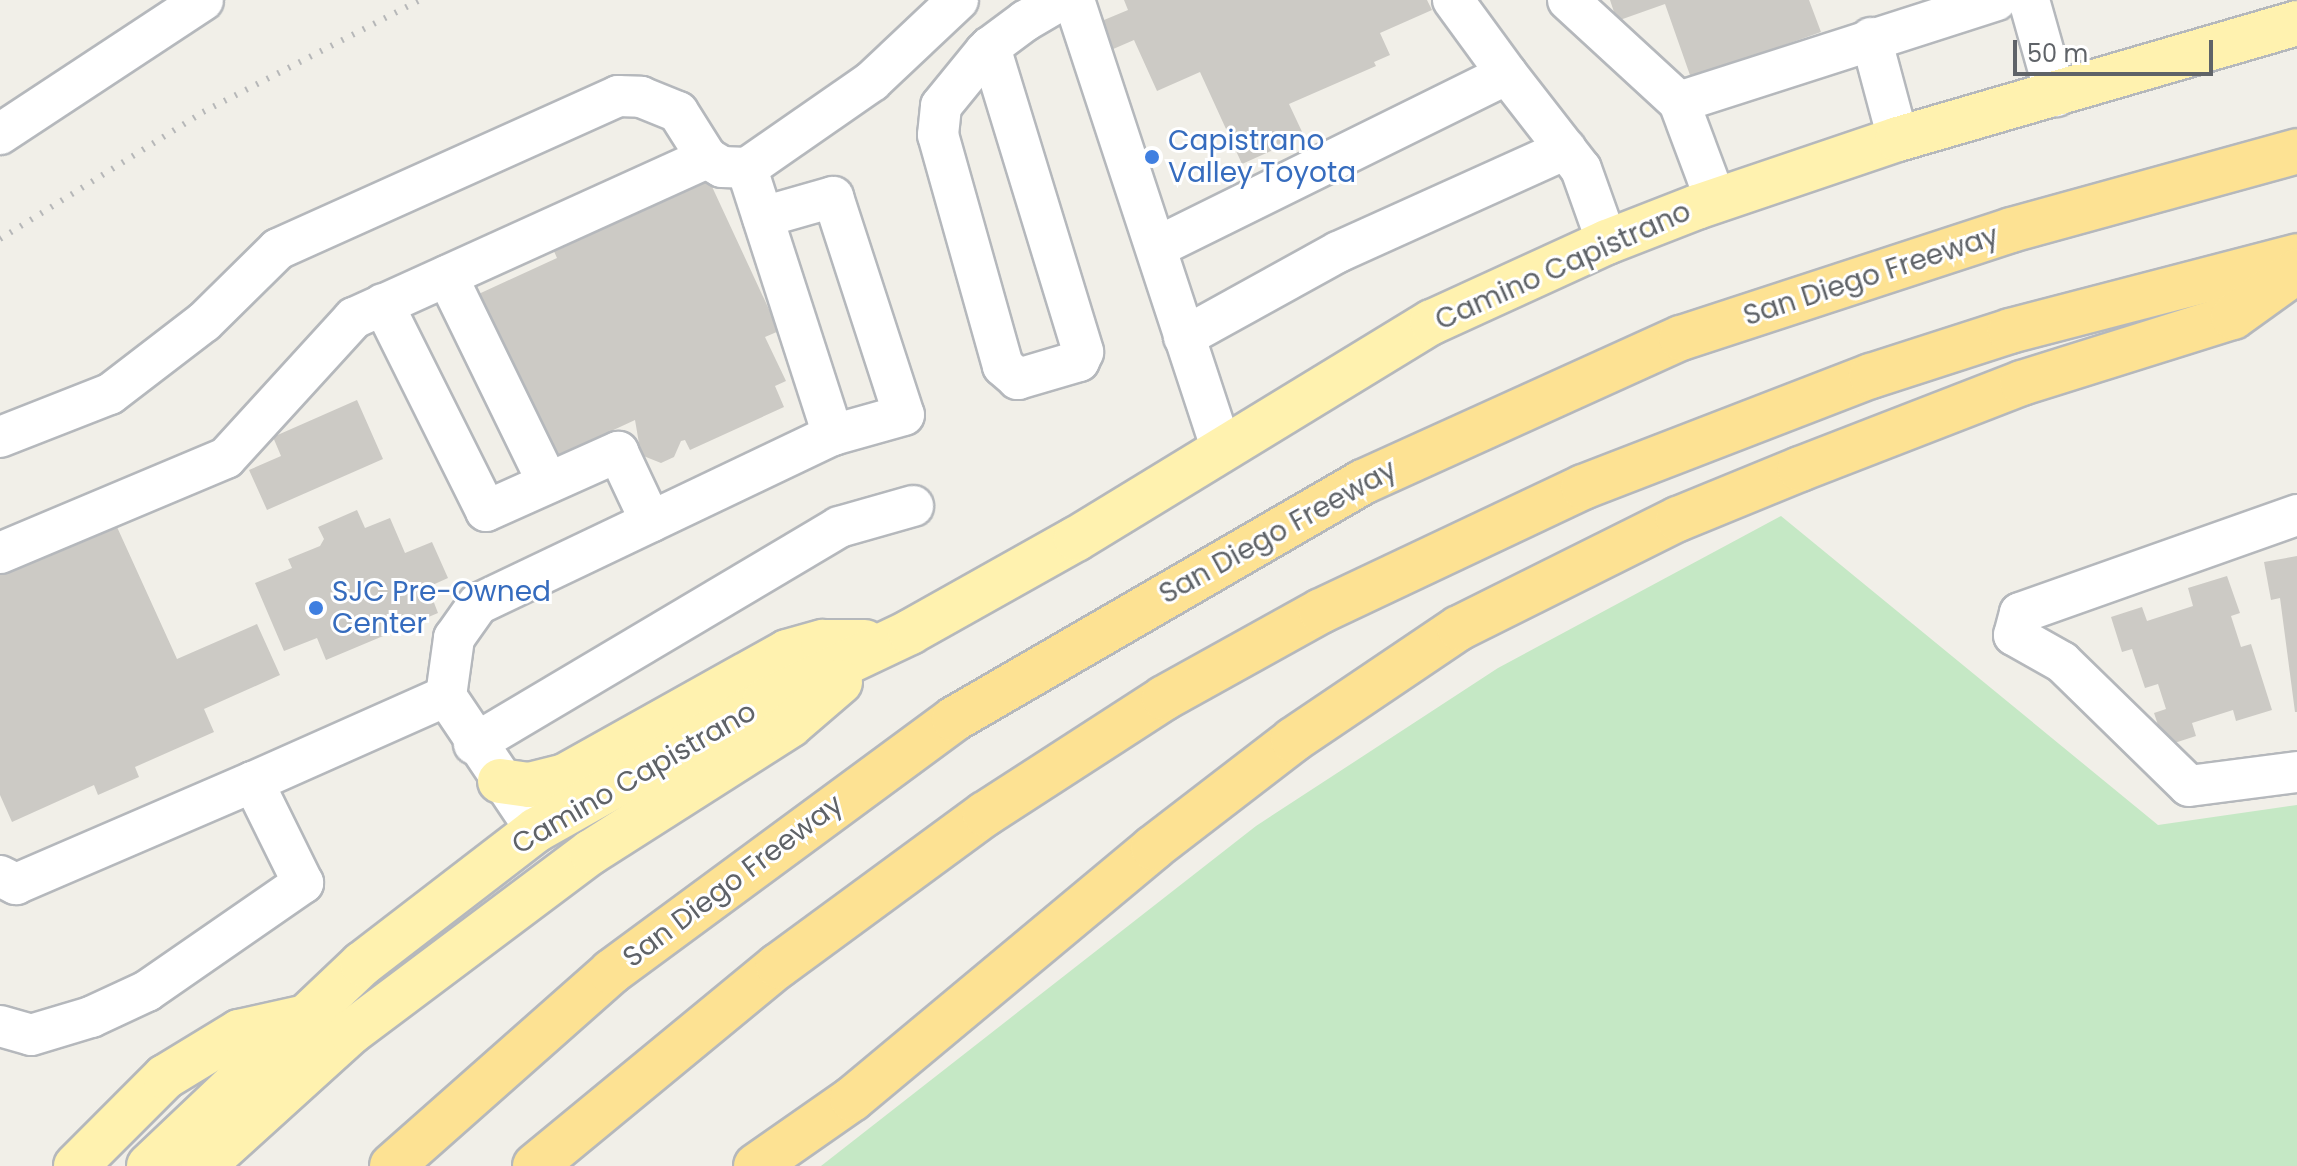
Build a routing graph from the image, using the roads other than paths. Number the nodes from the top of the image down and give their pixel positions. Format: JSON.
{"nodes":[{"id":1,"x":203,"y":0,"type":"edge"},
{"id":2,"x":958,"y":0,"type":"edge"},
{"id":3,"x":1061,"y":0,"type":"edge"},
{"id":4,"x":1074,"y":0,"type":"edge"},
{"id":5,"x":1453,"y":0,"type":"edge"},
{"id":6,"x":1568,"y":0,"type":"edge"},
{"id":7,"x":1996,"y":0,"type":"edge"},
{"id":8,"x":2029,"y":0,"type":"edge"},
{"id":9,"x":1953,"y":6,"type":"edge"},
{"id":10,"x":150,"y":13,"type":"edge"},
{"id":11,"x":2297,"y":23,"type":"edge"},
{"id":12,"x":1871,"y":38,"type":"junction"},
{"id":13,"x":990,"y":47,"type":"junction"},
{"id":14,"x":1507,"y":74,"type":"junction"},
{"id":15,"x":2056,"y":96,"type":"junction"},
{"id":16,"x":1679,"y":102,"type":"junction"},
{"id":17,"x":0,"y":134,"type":"edge"},
{"id":18,"x":1898,"y":139,"type":"junction"},
{"id":19,"x":1566,"y":149,"type":"junction"},
{"id":20,"x":2297,"y":151,"type":"edge"},
{"id":21,"x":707,"y":158,"type":"junction"},
{"id":22,"x":747,"y":168,"type":"junction"},
{"id":23,"x":1716,"y":201,"type":"junction"},
{"id":24,"x":763,"y":217,"type":"junction"},
{"id":25,"x":1607,"y":242,"type":"junction"},
{"id":26,"x":1157,"y":247,"type":"junction"},
{"id":27,"x":2297,"y":256,"type":"edge"},
{"id":28,"x":2297,"y":271,"type":"edge"},
{"id":29,"x":447,"y":276,"type":"junction"},
{"id":30,"x":383,"y":304,"type":"junction"},
{"id":31,"x":1184,"y":337,"type":"junction"},
{"id":32,"x":833,"y":435,"type":"junction"},
{"id":33,"x":0,"y":437,"type":"edge"},
{"id":34,"x":1222,"y":450,"type":"junction"},
{"id":35,"x":548,"y":483,"type":"junction"},
{"id":36,"x":913,"y":506,"type":"dead end"},
{"id":37,"x":2297,"y":515,"type":"edge"},
{"id":38,"x":651,"y":522,"type":"junction"},
{"id":39,"x":0,"y":553,"type":"edge"},
{"id":40,"x":888,"y":641,"type":"junction"},
{"id":41,"x":826,"y":694,"type":"junction"},
{"id":42,"x":446,"y":696,"type":"junction"},
{"id":43,"x":474,"y":744,"type":"junction"},
{"id":44,"x":2297,"y":772,"type":"edge"},
{"id":45,"x":500,"y":781,"type":"junction"},
{"id":46,"x":253,"y":782,"type":"junction"},
{"id":47,"x":536,"y":830,"type":"junction"},
{"id":48,"x":0,"y":876,"type":"edge"},
{"id":49,"x":308,"y":1017,"type":"junction"},
{"id":50,"x":0,"y":1026,"type":"edge"},
{"id":51,"x":351,"y":1032,"type":"junction"},
{"id":52,"x":542,"y":1159,"type":"edge"},
{"id":53,"x":76,"y":1166,"type":"edge"},
{"id":54,"x":149,"y":1166,"type":"edge"},
{"id":55,"x":203,"y":1166,"type":"edge"},
{"id":56,"x":392,"y":1166,"type":"edge"},
{"id":57,"x":756,"y":1166,"type":"edge"}],
"edges":[{"from":1,"to":10,"type":"lane"},
{"from":2,"to":22,"type":"lane"},
{"from":3,"to":13,"type":"lane"},
{"from":4,"to":26,"type":"lane"},
{"from":5,"to":14,"type":"lane"},
{"from":6,"to":16,"type":"lane"},
{"from":7,"to":9,"type":"lane"},
{"from":8,"to":15,"type":"lane"},
{"from":9,"to":12,"type":"lane"},
{"from":10,"to":17,"type":"lane"},
{"from":11,"to":15,"type":"main road","name":"Camino Capistrano"},
{"from":12,"to":16,"type":"lane"},
{"from":12,"to":18,"type":"lane"},
{"from":13,"to":13,"type":"lane"},
{"from":14,"to":19,"type":"lane"},
{"from":14,"to":26,"type":"lane"},
{"from":15,"to":18,"type":"main road","name":"Camino Capistrano"},
{"from":16,"to":23,"type":"lane"},
{"from":18,"to":23,"type":"main road","name":"Camino Capistrano"},
{"from":19,"to":25,"type":"lane"},
{"from":19,"to":31,"type":"lane"},
{"from":20,"to":56,"type":"highway","name":"San Diego Freeway"},
{"from":21,"to":22,"type":"lane"},
{"from":21,"to":29,"type":"lane"},
{"from":21,"to":33,"type":"lane"},
{"from":22,"to":24,"type":"lane"},
{"from":23,"to":25,"type":"main road","name":"Camino Capistrano"},
{"from":24,"to":32,"type":"lane"},
{"from":24,"to":32,"type":"lane"},
{"from":25,"to":34,"type":"main road","name":"Camino Capistrano"},
{"from":26,"to":31,"type":"lane"},
{"from":27,"to":52,"type":"highway"},
{"from":28,"to":57,"type":"highway"},
{"from":29,"to":30,"type":"lane"},
{"from":29,"to":35,"type":"lane"},
{"from":30,"to":35,"type":"lane"},
{"from":30,"to":39,"type":"lane"},
{"from":31,"to":34,"type":"lane"},
{"from":32,"to":38,"type":"lane"},
{"from":34,"to":40,"type":"main road","name":"Camino Capistrano"},
{"from":35,"to":38,"type":"lane"},
{"from":36,"to":43,"type":"lane"},
{"from":37,"to":44,"type":"lane"},
{"from":38,"to":42,"type":"lane"},
{"from":40,"to":41,"type":"main road","name":"Camino Capistrano"},
{"from":40,"to":45,"type":"main road"},
{"from":40,"to":47,"type":"main road","name":"Camino Capistrano"},
{"from":41,"to":47,"type":"main road"},
{"from":41,"to":51,"type":"main road","name":"Camino Capistrano"},
{"from":42,"to":43,"type":"lane"},
{"from":42,"to":46,"type":"lane"},
{"from":43,"to":45,"type":"lane"},
{"from":45,"to":47,"type":"lane"},
{"from":46,"to":48,"type":"lane"},
{"from":46,"to":50,"type":"lane"},
{"from":47,"to":49,"type":"main road","name":"Camino Capistrano"},
{"from":47,"to":51,"type":"main road"},
{"from":49,"to":53,"type":"main road"},
{"from":49,"to":54,"type":"main road","name":"Camino Capistrano"},
{"from":51,"to":55,"type":"main road","name":"Camino Capistrano"}]}
